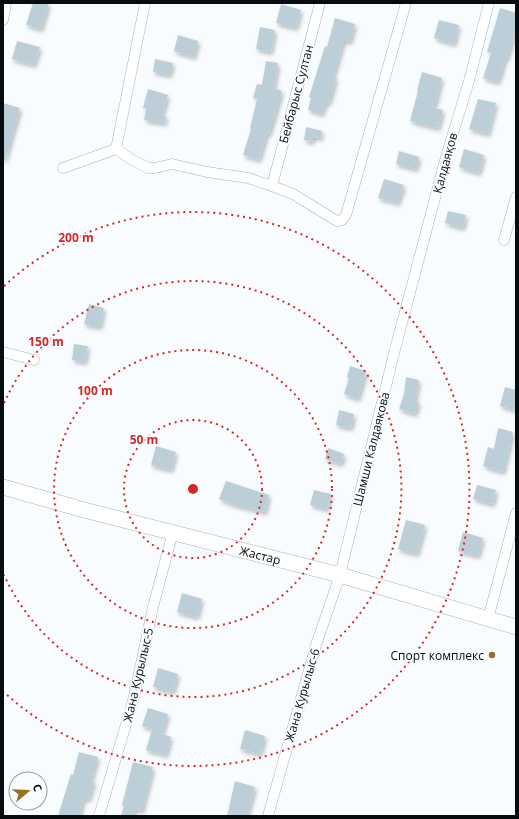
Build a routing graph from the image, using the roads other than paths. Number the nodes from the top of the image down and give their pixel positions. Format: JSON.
{"nodes":[{"id":1,"x":6,"y":3,"type":"edge"},
{"id":2,"x":145,"y":3,"type":"edge"},
{"id":3,"x":320,"y":3,"type":"edge"},
{"id":4,"x":406,"y":3,"type":"edge"},
{"id":5,"x":489,"y":3,"type":"edge"},
{"id":6,"x":3,"y":20,"type":"edge"},
{"id":7,"x":116,"y":149,"type":"junction"},
{"id":8,"x":63,"y":168,"type":"dead end"},
{"id":9,"x":272,"y":186,"type":"junction"},
{"id":10,"x":516,"y":197,"type":"edge"},
{"id":11,"x":504,"y":240,"type":"dead end"},
{"id":12,"x":402,"y":324,"type":"joint"},
{"id":13,"x":3,"y":352,"type":"edge"},
{"id":14,"x":34,"y":360,"type":"dead end"},
{"id":15,"x":3,"y":487,"type":"edge"},
{"id":16,"x":516,"y":513,"type":"edge"},
{"id":17,"x":173,"y":532,"type":"junction"},
{"id":18,"x":340,"y":575,"type":"junction"},
{"id":19,"x":488,"y":619,"type":"junction"},
{"id":20,"x":516,"y":627,"type":"edge"},
{"id":21,"x":98,"y":816,"type":"edge"},
{"id":22,"x":268,"y":816,"type":"edge"}],
"edges":[{"from":1,"to":6,"type":"street"},
{"from":2,"to":7,"type":"street"},
{"from":3,"to":9,"type":"street","name":"Бейбарыс Султан"},
{"from":4,"to":9,"type":"street"},
{"from":5,"to":12,"type":"street","name":"Қалдаяқов"},
{"from":7,"to":8,"type":"street"},
{"from":7,"to":9,"type":"street"},
{"from":10,"to":11,"type":"street"},
{"from":12,"to":18,"type":"street","name":"Шамши Калдаякова"},
{"from":13,"to":14,"type":"street"},
{"from":15,"to":17,"type":"street","name":"Жастар"},
{"from":16,"to":19,"type":"street"},
{"from":17,"to":18,"type":"street","name":"Жастар"},
{"from":17,"to":21,"type":"street","name":"Жана Курылыс-5"},
{"from":18,"to":19,"type":"street","name":"Жастар"},
{"from":18,"to":22,"type":"street","name":"Жана Курылыс-6"},
{"from":19,"to":20,"type":"street","name":"Жастар"}]}
